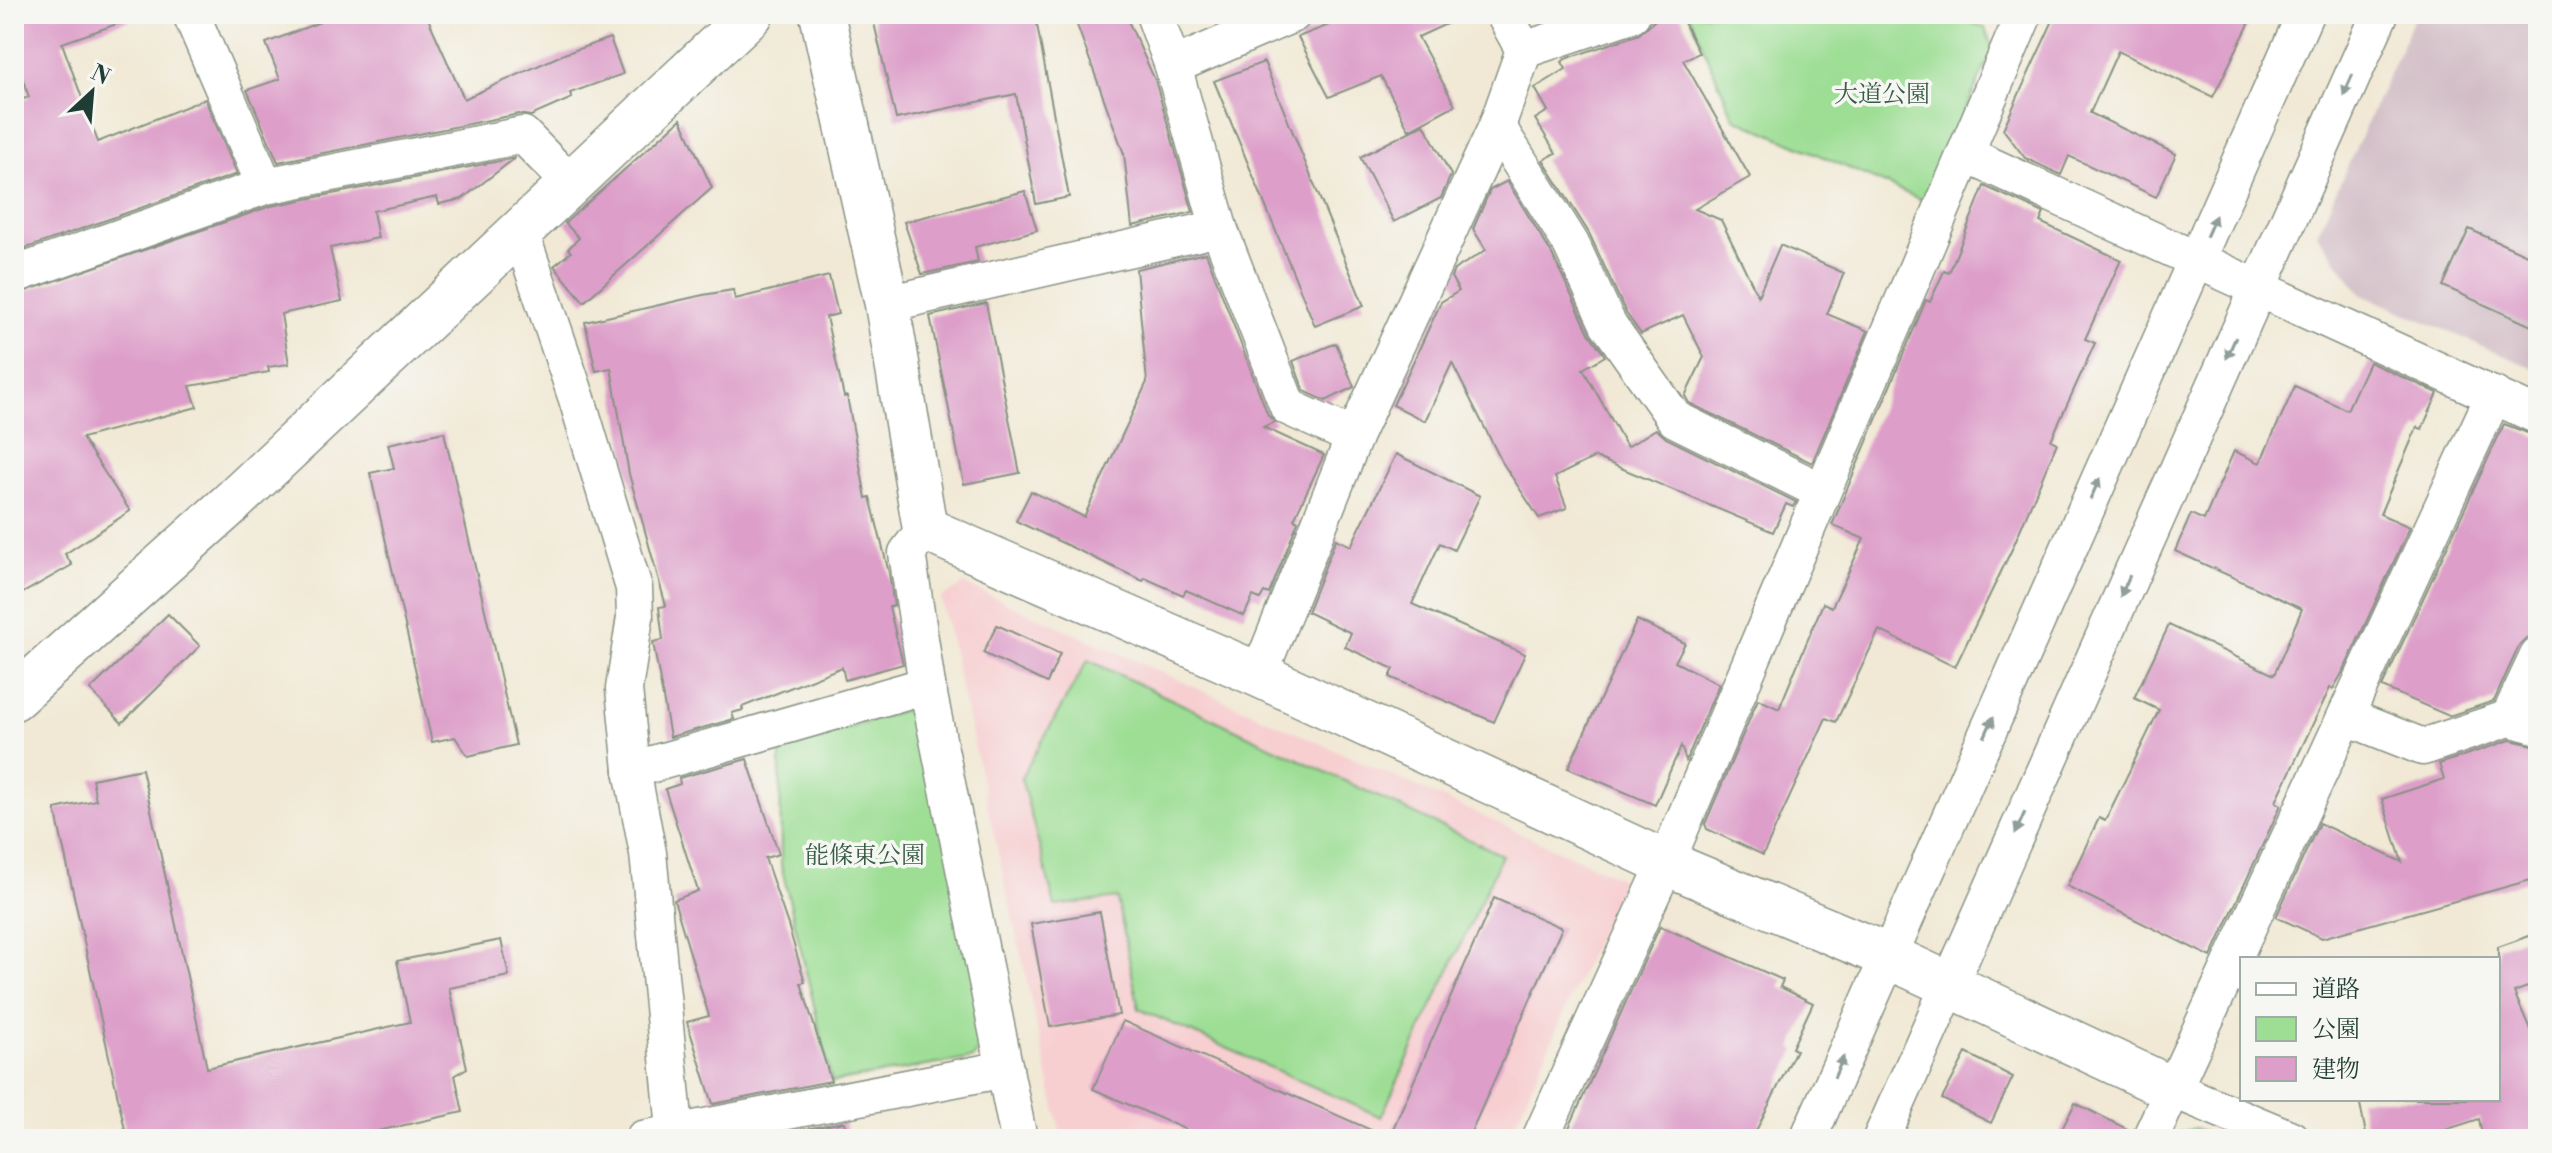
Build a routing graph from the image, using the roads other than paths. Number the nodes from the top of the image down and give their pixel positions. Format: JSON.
{"nodes":[{"id":1,"x":191,"y":14,"type":"edge"},
{"id":2,"x":751,"y":14,"type":"edge"},
{"id":3,"x":822,"y":14,"type":"edge"},
{"id":4,"x":1154,"y":14,"type":"edge"},
{"id":5,"x":1293,"y":14,"type":"edge"},
{"id":6,"x":1504,"y":14,"type":"edge"},
{"id":7,"x":1632,"y":14,"type":"edge"},
{"id":8,"x":2305,"y":14,"type":"edge"},
{"id":9,"x":2380,"y":14,"type":"edge"},
{"id":10,"x":2013,"y":18,"type":"edge"},
{"id":11,"x":1524,"y":50,"type":"junction"},
{"id":12,"x":1173,"y":66,"type":"junction"},
{"id":13,"x":1497,"y":126,"type":"junction"},
{"id":14,"x":1967,"y":155,"type":"junction"},
{"id":15,"x":570,"y":183,"type":"junction"},
{"id":16,"x":265,"y":186,"type":"junction"},
{"id":17,"x":1219,"y":228,"type":"junction"},
{"id":18,"x":520,"y":231,"type":"junction"},
{"id":19,"x":2196,"y":261,"type":"junction"},
{"id":20,"x":14,"y":275,"type":"edge"},
{"id":21,"x":2258,"y":289,"type":"junction"},
{"id":22,"x":887,"y":304,"type":"junction"},
{"id":23,"x":2494,"y":395,"type":"junction"},
{"id":24,"x":2538,"y":416,"type":"edge"},
{"id":25,"x":1354,"y":437,"type":"junction"},
{"id":26,"x":1821,"y":491,"type":"junction"},
{"id":27,"x":925,"y":529,"type":"junction"},
{"id":28,"x":2538,"y":656,"type":"edge"},
{"id":29,"x":1259,"y":675,"type":"junction"},
{"id":30,"x":927,"y":685,"type":"junction"},
{"id":31,"x":14,"y":698,"type":"edge"},
{"id":32,"x":2347,"y":717,"type":"junction"},
{"id":33,"x":2523,"y":722,"type":"edge"},
{"id":34,"x":632,"y":770,"type":"junction"},
{"id":35,"x":1666,"y":863,"type":"junction"},
{"id":36,"x":1888,"y":956,"type":"junction"},
{"id":37,"x":1948,"y":985,"type":"junction"},
{"id":38,"x":1005,"y":1069,"type":"junction"},
{"id":39,"x":2172,"y":1089,"type":"junction"},
{"id":40,"x":664,"y":1137,"type":"edge"},
{"id":41,"x":1019,"y":1139,"type":"edge"},
{"id":42,"x":1540,"y":1139,"type":"edge"},
{"id":43,"x":1808,"y":1139,"type":"edge"},
{"id":44,"x":1881,"y":1139,"type":"edge"},
{"id":45,"x":2150,"y":1139,"type":"edge"},
{"id":46,"x":2291,"y":1139,"type":"edge"}],
"edges":[{"from":1,"to":16,"type":"street"},
{"from":2,"to":15,"type":"street"},
{"from":3,"to":22,"type":"street"},
{"from":4,"to":12,"type":"street"},
{"from":5,"to":12,"type":"street"},
{"from":6,"to":11,"type":"street"},
{"from":7,"to":11,"type":"street"},
{"from":19,"to":8,"type":"street","one_way":true},
{"from":9,"to":21,"type":"street","one_way":true},
{"from":10,"to":14,"type":"street"},
{"from":11,"to":13,"type":"street"},
{"from":12,"to":17,"type":"street"},
{"from":13,"to":25,"type":"street"},
{"from":13,"to":26,"type":"street"},
{"from":14,"to":19,"type":"street"},
{"from":14,"to":26,"type":"street"},
{"from":15,"to":16,"type":"street"},
{"from":15,"to":18,"type":"street"},
{"from":16,"to":20,"type":"street"},
{"from":17,"to":22,"type":"street"},
{"from":17,"to":25,"type":"street"},
{"from":18,"to":31,"type":"street"},
{"from":18,"to":34,"type":"street"},
{"from":19,"to":21,"type":"street"},
{"from":36,"to":19,"type":"street","one_way":true},
{"from":21,"to":23,"type":"street"},
{"from":21,"to":37,"type":"street","one_way":true},
{"from":22,"to":27,"type":"street"},
{"from":23,"to":24,"type":"street"},
{"from":23,"to":32,"type":"street"},
{"from":25,"to":29,"type":"street"},
{"from":26,"to":35,"type":"street"},
{"from":27,"to":29,"type":"street"},
{"from":27,"to":30,"type":"street"},
{"from":28,"to":33,"type":"street"},
{"from":29,"to":35,"type":"street"},
{"from":30,"to":34,"type":"street"},
{"from":30,"to":38,"type":"street"},
{"from":32,"to":33,"type":"street"},
{"from":32,"to":39,"type":"street"},
{"from":34,"to":40,"type":"street"},
{"from":35,"to":36,"type":"street"},
{"from":35,"to":42,"type":"street"},
{"from":36,"to":37,"type":"street"},
{"from":43,"to":36,"type":"street","one_way":true},
{"from":37,"to":39,"type":"street"},
{"from":37,"to":44,"type":"street"},
{"from":38,"to":40,"type":"street"},
{"from":38,"to":41,"type":"street"},
{"from":39,"to":45,"type":"street"},
{"from":39,"to":46,"type":"street"}]}
